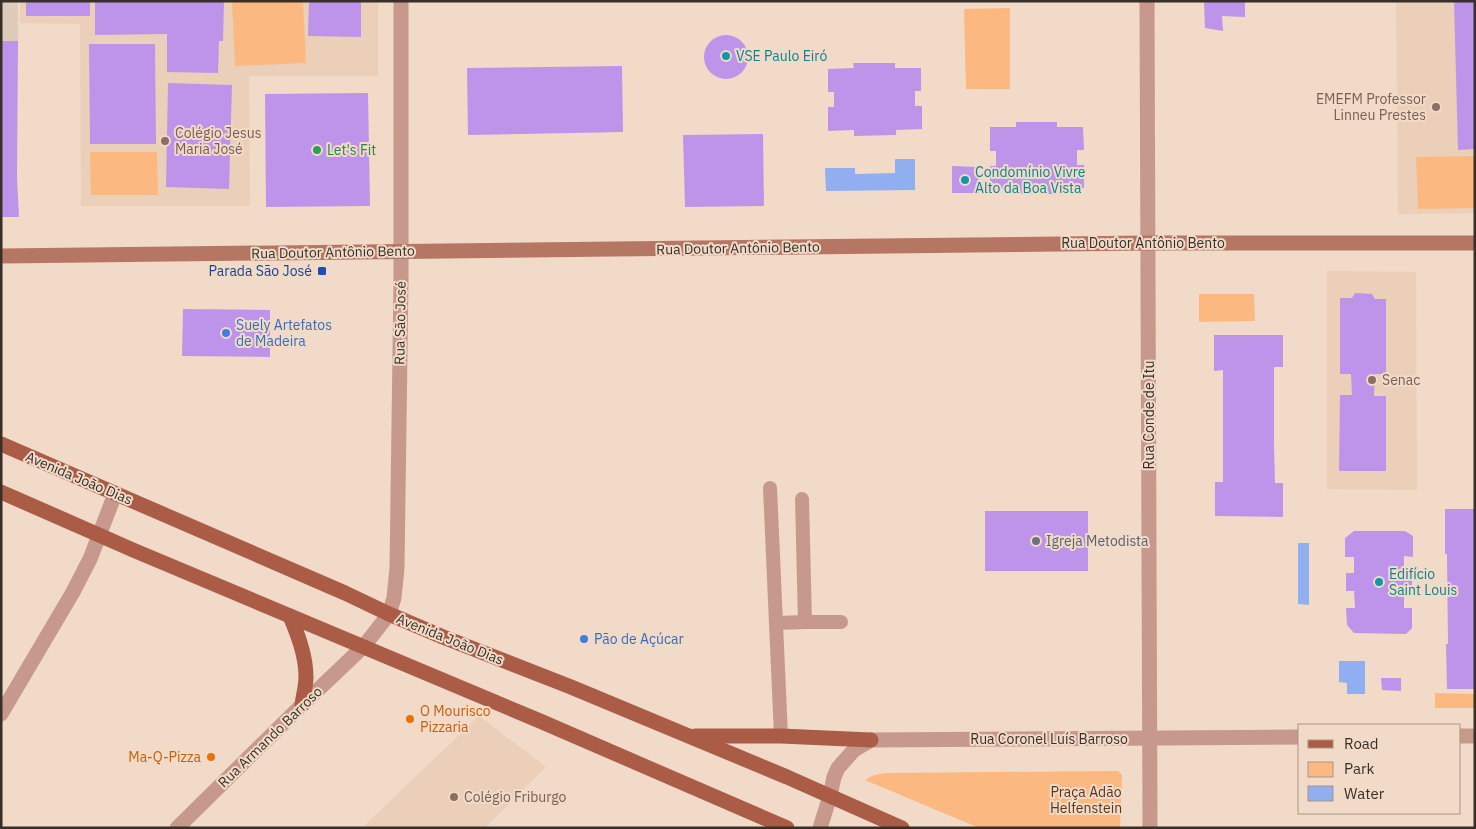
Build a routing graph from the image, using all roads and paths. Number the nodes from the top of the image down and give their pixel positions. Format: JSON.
{"nodes":[{"id":1,"x":401,"y":1,"type":"edge"},
{"id":2,"x":1147,"y":1,"type":"edge"},
{"id":3,"x":1148,"y":243,"type":"junction"},
{"id":4,"x":1475,"y":243,"type":"edge"},
{"id":5,"x":401,"y":251,"type":"junction"},
{"id":6,"x":1,"y":256,"type":"edge"},
{"id":7,"x":1,"y":444,"type":"edge"},
{"id":8,"x":770,"y":488,"type":"dead end"},
{"id":9,"x":1,"y":492,"type":"edge"},
{"id":10,"x":115,"y":494,"type":"junction"},
{"id":11,"x":802,"y":498,"type":"dead end"},
{"id":12,"x":99,"y":535,"type":"junction"},
{"id":13,"x":389,"y":614,"type":"junction"},
{"id":14,"x":290,"y":616,"type":"junction"},
{"id":15,"x":805,"y":622,"type":"junction"},
{"id":16,"x":841,"y":622,"type":"dead end"},
{"id":17,"x":776,"y":623,"type":"junction"},
{"id":18,"x":364,"y":646,"type":"junction"},
{"id":19,"x":302,"y":705,"type":"junction"},
{"id":20,"x":1,"y":714,"type":"edge"},
{"id":21,"x":686,"y":736,"type":"junction"},
{"id":22,"x":781,"y":736,"type":"junction"},
{"id":23,"x":1461,"y":736,"type":"edge"},
{"id":24,"x":1475,"y":736,"type":"edge"},
{"id":25,"x":1298,"y":737,"type":"edge"},
{"id":26,"x":1150,"y":738,"type":"junction"},
{"id":27,"x":871,"y":740,"type":"junction"},
{"id":28,"x":830,"y":796,"type":"junction"},
{"id":29,"x":177,"y":828,"type":"edge"},
{"id":30,"x":787,"y":828,"type":"edge"},
{"id":31,"x":820,"y":828,"type":"edge"},
{"id":32,"x":902,"y":828,"type":"edge"},
{"id":33,"x":1150,"y":828,"type":"edge"}],
"edges":[{"from":1,"to":5,"type":"street","name":"Rua São José"},
{"from":2,"to":3,"type":"street","name":"Rua Conde de Itu"},
{"from":3,"to":4,"type":"street","name":"Rua Doutor Antônio Bento"},
{"from":3,"to":5,"type":"street","name":"Rua Doutor Antônio Bento"},
{"from":3,"to":26,"type":"street","name":"Rua Conde de Itu"},
{"from":5,"to":6,"type":"street","name":"Rua Doutor Antônio Bento"},
{"from":5,"to":13,"type":"street","name":"Rua São José"},
{"from":7,"to":10,"type":"main road","name":"Avenida João Dias"},
{"from":8,"to":17,"type":"lane"},
{"from":9,"to":12,"type":"main road"},
{"from":10,"to":12,"type":"street"},
{"from":10,"to":13,"type":"main road","name":"Avenida João Dias"},
{"from":11,"to":15,"type":"lane"},
{"from":12,"to":14,"type":"main road"},
{"from":12,"to":20,"type":"street"},
{"from":13,"to":18,"type":"street","name":"Rua Armando Barroso"},
{"from":13,"to":21,"type":"main road","name":"Avenida João Dias"},
{"from":14,"to":18,"type":"main road"},
{"from":14,"to":19,"type":"main road"},
{"from":15,"to":16,"type":"lane"},
{"from":15,"to":17,"type":"lane"},
{"from":17,"to":22,"type":"lane"},
{"from":18,"to":19,"type":"street","name":"Rua Armando Barroso"},
{"from":18,"to":30,"type":"main road"},
{"from":19,"to":29,"type":"street","name":"Rua Armando Barroso"},
{"from":21,"to":22,"type":"main road"},
{"from":21,"to":28,"type":"main road","name":"Avenida João Dias"},
{"from":22,"to":27,"type":"main road"},
{"from":23,"to":24,"type":"street"},
{"from":25,"to":26,"type":"street","name":"Rua Coronel Luís Barroso"},
{"from":26,"to":27,"type":"street","name":"Rua Coronel Luís Barroso"},
{"from":26,"to":33,"type":"street","name":"Rua Conde de Itu"},
{"from":27,"to":28,"type":"street"},
{"from":28,"to":31,"type":"street"},
{"from":28,"to":32,"type":"main road","name":"Avenida João Dias"}]}
